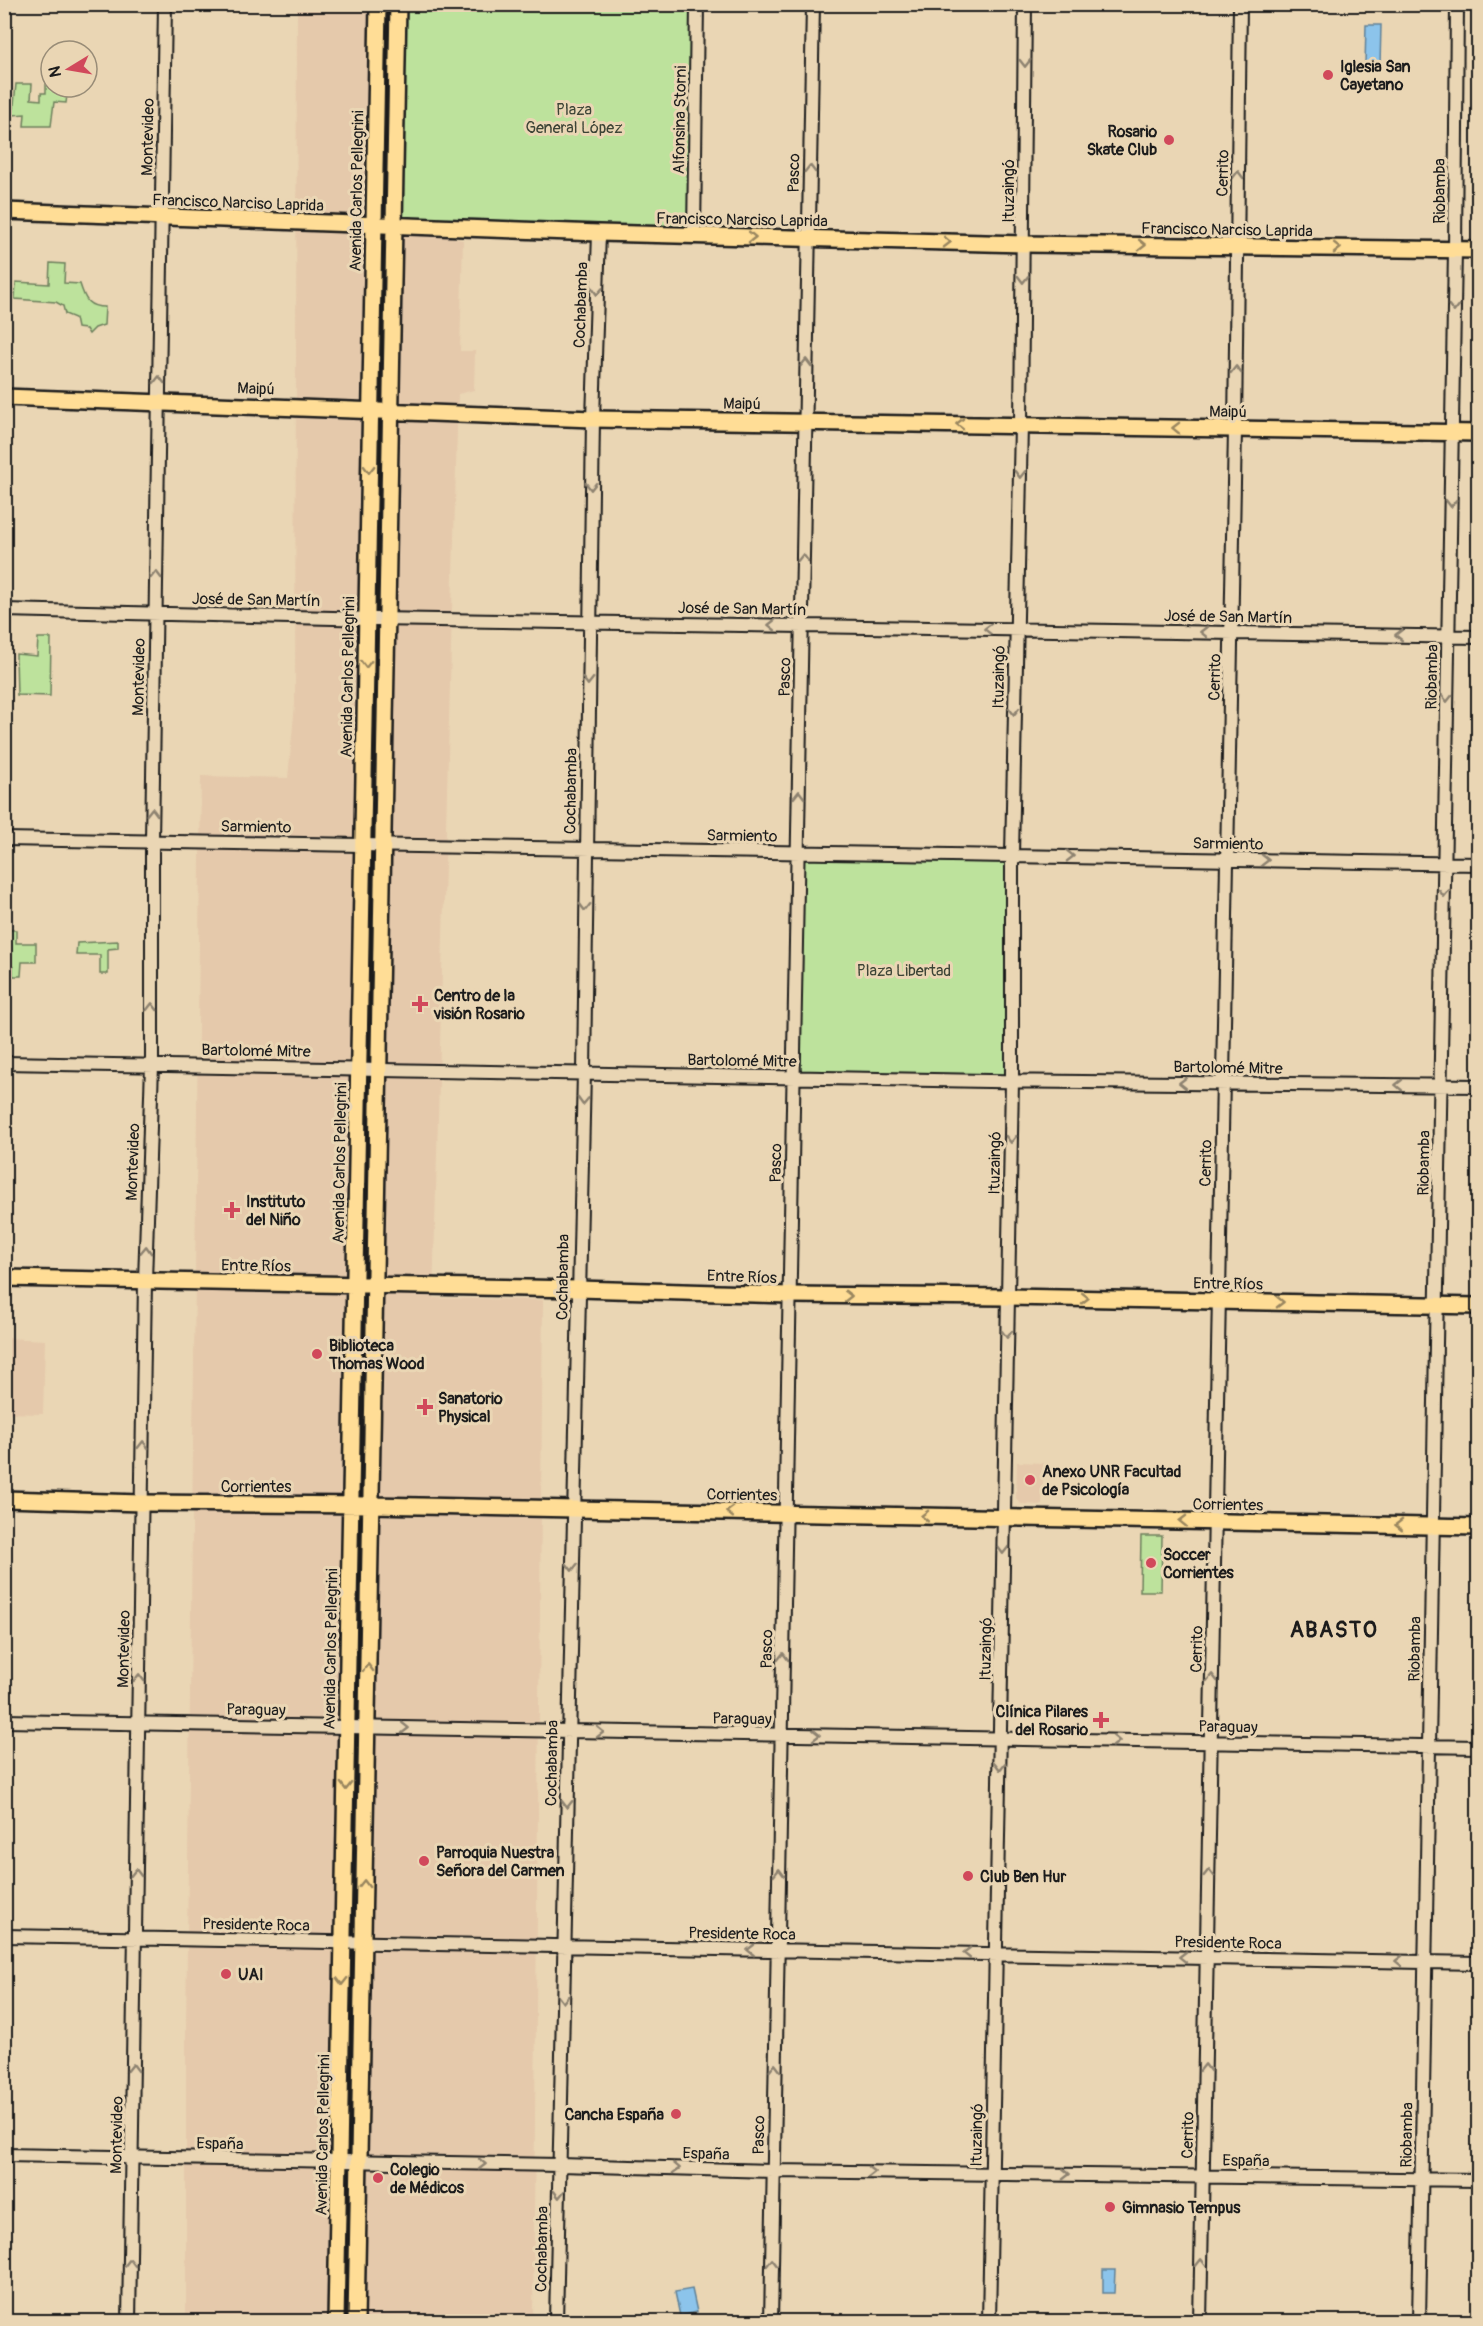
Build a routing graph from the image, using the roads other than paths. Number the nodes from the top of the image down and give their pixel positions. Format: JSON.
{"nodes":[{"id":1,"x":165,"y":4,"type":"edge"},
{"id":2,"x":378,"y":4,"type":"edge"},
{"id":3,"x":398,"y":4,"type":"edge"},
{"id":4,"x":697,"y":4,"type":"edge"},
{"id":5,"x":813,"y":4,"type":"edge"},
{"id":6,"x":1025,"y":4,"type":"edge"},
{"id":7,"x":1240,"y":4,"type":"edge"},
{"id":8,"x":1457,"y":4,"type":"edge"},
{"id":9,"x":4,"y":211,"type":"edge"},
{"id":10,"x":162,"y":217,"type":"junction"},
{"id":11,"x":374,"y":225,"type":"junction"},
{"id":12,"x":394,"y":226,"type":"junction"},
{"id":13,"x":599,"y":233,"type":"junction"},
{"id":14,"x":694,"y":235,"type":"junction"},
{"id":15,"x":809,"y":238,"type":"junction"},
{"id":16,"x":1024,"y":244,"type":"junction"},
{"id":17,"x":1238,"y":247,"type":"junction"},
{"id":18,"x":1455,"y":250,"type":"junction"},
{"id":19,"x":1479,"y":250,"type":"edge"},
{"id":20,"x":4,"y":397,"type":"edge"},
{"id":21,"x":159,"y":403,"type":"junction"},
{"id":22,"x":370,"y":411,"type":"junction"},
{"id":23,"x":390,"y":411,"type":"junction"},
{"id":24,"x":593,"y":419,"type":"junction"},
{"id":25,"x":805,"y":422,"type":"junction"},
{"id":26,"x":1021,"y":425,"type":"junction"},
{"id":27,"x":1235,"y":429,"type":"junction"},
{"id":28,"x":1452,"y":432,"type":"junction"},
{"id":29,"x":1479,"y":433,"type":"edge"},
{"id":30,"x":4,"y":610,"type":"edge"},
{"id":31,"x":155,"y":613,"type":"junction"},
{"id":32,"x":366,"y":618,"type":"junction"},
{"id":33,"x":386,"y":619,"type":"junction"},
{"id":34,"x":589,"y":622,"type":"junction"},
{"id":35,"x":802,"y":626,"type":"junction"},
{"id":36,"x":1016,"y":629,"type":"junction"},
{"id":37,"x":1231,"y":633,"type":"junction"},
{"id":38,"x":1448,"y":636,"type":"junction"},
{"id":39,"x":1479,"y":636,"type":"edge"},
{"id":40,"x":4,"y":839,"type":"edge"},
{"id":41,"x":152,"y":841,"type":"junction"},
{"id":42,"x":362,"y":843,"type":"junction"},
{"id":43,"x":382,"y":844,"type":"junction"},
{"id":44,"x":586,"y":848,"type":"junction"},
{"id":45,"x":798,"y":853,"type":"junction"},
{"id":46,"x":1012,"y":855,"type":"junction"},
{"id":47,"x":1227,"y":860,"type":"junction"},
{"id":48,"x":1444,"y":863,"type":"junction"},
{"id":49,"x":1479,"y":864,"type":"edge"},
{"id":50,"x":4,"y":1063,"type":"edge"},
{"id":51,"x":152,"y":1065,"type":"junction"},
{"id":52,"x":358,"y":1068,"type":"junction"},
{"id":53,"x":378,"y":1068,"type":"junction"},
{"id":54,"x":584,"y":1072,"type":"junction"},
{"id":55,"x":793,"y":1077,"type":"junction"},
{"id":56,"x":1012,"y":1081,"type":"junction"},
{"id":57,"x":1223,"y":1083,"type":"junction"},
{"id":58,"x":1441,"y":1086,"type":"junction"},
{"id":59,"x":1479,"y":1086,"type":"edge"},
{"id":60,"x":4,"y":1278,"type":"edge"},
{"id":61,"x":145,"y":1281,"type":"junction"},
{"id":62,"x":354,"y":1285,"type":"junction"},
{"id":63,"x":375,"y":1285,"type":"junction"},
{"id":64,"x":578,"y":1289,"type":"junction"},
{"id":65,"x":789,"y":1295,"type":"junction"},
{"id":66,"x":1007,"y":1297,"type":"junction"},
{"id":67,"x":1219,"y":1301,"type":"junction"},
{"id":68,"x":1437,"y":1305,"type":"junction"},
{"id":69,"x":1479,"y":1305,"type":"edge"},
{"id":70,"x":4,"y":1499,"type":"edge"},
{"id":71,"x":142,"y":1503,"type":"junction"},
{"id":72,"x":351,"y":1505,"type":"junction"},
{"id":73,"x":371,"y":1505,"type":"junction"},
{"id":74,"x":573,"y":1509,"type":"junction"},
{"id":75,"x":785,"y":1513,"type":"junction"},
{"id":76,"x":1003,"y":1517,"type":"junction"},
{"id":77,"x":1215,"y":1521,"type":"junction"},
{"id":78,"x":1433,"y":1526,"type":"junction"},
{"id":79,"x":1479,"y":1527,"type":"edge"},
{"id":80,"x":4,"y":1721,"type":"edge"},
{"id":81,"x":139,"y":1723,"type":"junction"},
{"id":82,"x":347,"y":1727,"type":"junction"},
{"id":83,"x":366,"y":1727,"type":"junction"},
{"id":84,"x":568,"y":1731,"type":"junction"},
{"id":85,"x":781,"y":1735,"type":"junction"},
{"id":86,"x":1000,"y":1739,"type":"junction"},
{"id":87,"x":1211,"y":1742,"type":"junction"},
{"id":88,"x":1429,"y":1746,"type":"junction"},
{"id":89,"x":1479,"y":1747,"type":"edge"},
{"id":90,"x":4,"y":1936,"type":"edge"},
{"id":91,"x":135,"y":1938,"type":"junction"},
{"id":92,"x":343,"y":1942,"type":"junction"},
{"id":93,"x":363,"y":1942,"type":"junction"},
{"id":94,"x":564,"y":1946,"type":"junction"},
{"id":95,"x":777,"y":1950,"type":"junction"},
{"id":96,"x":995,"y":1954,"type":"junction"},
{"id":97,"x":1207,"y":1958,"type":"junction"},
{"id":98,"x":1425,"y":1962,"type":"junction"},
{"id":99,"x":1479,"y":1963,"type":"edge"},
{"id":100,"x":4,"y":2156,"type":"edge"},
{"id":101,"x":132,"y":2158,"type":"junction"},
{"id":102,"x":339,"y":2161,"type":"junction"},
{"id":103,"x":359,"y":2162,"type":"junction"},
{"id":104,"x":560,"y":2165,"type":"junction"},
{"id":105,"x":773,"y":2171,"type":"junction"},
{"id":106,"x":992,"y":2173,"type":"junction"},
{"id":107,"x":1203,"y":2176,"type":"junction"},
{"id":108,"x":1422,"y":2179,"type":"junction"},
{"id":109,"x":1479,"y":2180,"type":"edge"},
{"id":110,"x":129,"y":2322,"type":"edge"},
{"id":111,"x":336,"y":2322,"type":"edge"},
{"id":112,"x":356,"y":2322,"type":"edge"},
{"id":113,"x":556,"y":2322,"type":"edge"},
{"id":114,"x":771,"y":2322,"type":"edge"},
{"id":115,"x":989,"y":2322,"type":"edge"},
{"id":116,"x":1200,"y":2322,"type":"edge"},
{"id":117,"x":1419,"y":2322,"type":"edge"}],
"edges":[{"from":1,"to":10,"type":"street","name":"Montevideo"},
{"from":2,"to":11,"type":"main road","name":"Avenida Carlos Pellegrini"},
{"from":3,"to":12,"type":"main road"},
{"from":4,"to":14,"type":"street","name":"Alfonsina Storni"},
{"from":15,"to":5,"type":"street","name":"Pasco","one_way":true},
{"from":6,"to":16,"type":"street","name":"Ituzaingó","one_way":true},
{"from":17,"to":7,"type":"street","name":"Cerrito","one_way":true},
{"from":8,"to":18,"type":"street","name":"Riobamba"},
{"from":9,"to":10,"type":"main road","name":"Francisco Narciso Laprida"},
{"from":10,"to":11,"type":"main road","name":"Francisco Narciso Laprida"},
{"from":21,"to":10,"type":"street","name":"Montevideo","one_way":true},
{"from":11,"to":12,"type":"main road","name":"Francisco Narciso Laprida"},
{"from":11,"to":22,"type":"main road","name":"Avenida Carlos Pellegrini"},
{"from":12,"to":13,"type":"main road","name":"Francisco Narciso Laprida"},
{"from":12,"to":23,"type":"main road"},
{"from":13,"to":14,"type":"main road","name":"Francisco Narciso Laprida"},
{"from":13,"to":24,"type":"street","name":"Cochabamba","one_way":true},
{"from":14,"to":15,"type":"main road","name":"Francisco Narciso Laprida","one_way":true},
{"from":15,"to":16,"type":"main road","name":"Francisco Narciso Laprida","one_way":true},
{"from":25,"to":15,"type":"street","name":"Pasco","one_way":true},
{"from":16,"to":17,"type":"main road","name":"Francisco Narciso Laprida","one_way":true},
{"from":16,"to":26,"type":"street","name":"Ituzaingó","one_way":true},
{"from":17,"to":18,"type":"main road","name":"Francisco Narciso Laprida","one_way":true},
{"from":27,"to":17,"type":"street","name":"Cerrito","one_way":true},
{"from":18,"to":19,"type":"main road","name":"Francisco Narciso Laprida"},
{"from":18,"to":28,"type":"street","name":"Riobamba","one_way":true},
{"from":20,"to":21,"type":"main road","name":"Maipú"},
{"from":21,"to":22,"type":"main road","name":"Maipú"},
{"from":31,"to":21,"type":"street","name":"Montevideo","one_way":true},
{"from":22,"to":23,"type":"main road","name":"Maipú"},
{"from":22,"to":32,"type":"main road","name":"Avenida Carlos Pellegrini","one_way":true},
{"from":23,"to":24,"type":"main road","name":"Maipú"},
{"from":23,"to":33,"type":"main road"},
{"from":24,"to":25,"type":"main road","name":"Maipú"},
{"from":24,"to":34,"type":"street","name":"Cochabamba","one_way":true},
{"from":26,"to":25,"type":"main road","name":"Maipú","one_way":true},
{"from":35,"to":25,"type":"street","name":"Pasco","one_way":true},
{"from":27,"to":26,"type":"main road","name":"Maipú","one_way":true},
{"from":26,"to":36,"type":"street","name":"Ituzaingó","one_way":true},
{"from":27,"to":28,"type":"main road","name":"Maipú"},
{"from":27,"to":37,"type":"street","name":"Cerrito"},
{"from":28,"to":29,"type":"main road","name":"Maipú"},
{"from":28,"to":38,"type":"street","name":"Riobamba","one_way":true},
{"from":30,"to":31,"type":"street","name":"José de San Martín"},
{"from":31,"to":32,"type":"street","name":"José de San Martín"},
{"from":41,"to":31,"type":"street","name":"Montevideo","one_way":true},
{"from":32,"to":33,"type":"street","name":"José de San Martín"},
{"from":32,"to":42,"type":"main road","name":"Avenida Carlos Pellegrini","one_way":true},
{"from":33,"to":34,"type":"street","name":"José de San Martín"},
{"from":33,"to":43,"type":"main road"},
{"from":35,"to":34,"type":"street","name":"José de San Martín","one_way":true},
{"from":34,"to":44,"type":"street","name":"Cochabamba","one_way":true},
{"from":36,"to":35,"type":"street","name":"José de San Martín","one_way":true},
{"from":45,"to":35,"type":"street","name":"Pasco","one_way":true},
{"from":37,"to":36,"type":"street","name":"José de San Martín","one_way":true},
{"from":36,"to":46,"type":"street","name":"Ituzaingó","one_way":true},
{"from":38,"to":37,"type":"street","name":"José de San Martín","one_way":true},
{"from":37,"to":47,"type":"street","name":"Cerrito"},
{"from":38,"to":39,"type":"street","name":"José de San Martín"},
{"from":38,"to":48,"type":"street","name":"Riobamba","one_way":true},
{"from":40,"to":41,"type":"street","name":"Sarmiento"},
{"from":41,"to":42,"type":"street","name":"Sarmiento"},
{"from":51,"to":41,"type":"street","name":"Montevideo","one_way":true},
{"from":42,"to":43,"type":"street","name":"Sarmiento"},
{"from":42,"to":52,"type":"main road","name":"Avenida Carlos Pellegrini"},
{"from":43,"to":44,"type":"street","name":"Sarmiento"},
{"from":43,"to":53,"type":"main road"},
{"from":44,"to":45,"type":"street","name":"Sarmiento"},
{"from":44,"to":54,"type":"street","name":"Cochabamba","one_way":true},
{"from":45,"to":46,"type":"street","name":"Sarmiento"},
{"from":45,"to":55,"type":"street","name":"Pasco"},
{"from":46,"to":47,"type":"street","name":"Sarmiento","one_way":true},
{"from":46,"to":56,"type":"street","name":"Ituzaingó"},
{"from":47,"to":48,"type":"street","name":"Sarmiento","one_way":true},
{"from":47,"to":57,"type":"street","name":"Cerrito"},
{"from":48,"to":49,"type":"street","name":"Sarmiento"},
{"from":48,"to":58,"type":"street","name":"Riobamba","one_way":true},
{"from":50,"to":51,"type":"street","name":"Bartolomé Mitre"},
{"from":51,"to":52,"type":"street","name":"Bartolomé Mitre"},
{"from":61,"to":51,"type":"street","name":"Montevideo","one_way":true},
{"from":52,"to":53,"type":"street","name":"Bartolomé Mitre"},
{"from":52,"to":62,"type":"main road","name":"Avenida Carlos Pellegrini"},
{"from":53,"to":54,"type":"street","name":"Bartolomé Mitre"},
{"from":53,"to":63,"type":"main road"},
{"from":54,"to":55,"type":"street","name":"Bartolomé Mitre"},
{"from":54,"to":64,"type":"street","name":"Cochabamba","one_way":true},
{"from":55,"to":56,"type":"street","name":"Bartolomé Mitre"},
{"from":55,"to":65,"type":"street","name":"Pasco"},
{"from":57,"to":56,"type":"street","name":"Bartolomé Mitre","one_way":true},
{"from":56,"to":66,"type":"street","name":"Ituzaingó","one_way":true},
{"from":58,"to":57,"type":"street","name":"Bartolomé Mitre","one_way":true},
{"from":57,"to":67,"type":"street","name":"Cerrito"},
{"from":58,"to":59,"type":"street","name":"Bartolomé Mitre"},
{"from":58,"to":68,"type":"street","name":"Riobamba"},
{"from":60,"to":61,"type":"main road","name":"Entre Ríos"},
{"from":61,"to":62,"type":"main road","name":"Entre Ríos"},
{"from":71,"to":61,"type":"street","name":"Montevideo","one_way":true},
{"from":62,"to":63,"type":"main road","name":"Entre Ríos"},
{"from":62,"to":72,"type":"main road","name":"Avenida Carlos Pellegrini"},
{"from":63,"to":64,"type":"main road","name":"Entre Ríos"},
{"from":63,"to":73,"type":"main road"},
{"from":64,"to":65,"type":"main road","name":"Entre Ríos"},
{"from":64,"to":74,"type":"street","name":"Cochabamba"},
{"from":65,"to":66,"type":"main road","name":"Entre Ríos","one_way":true},
{"from":65,"to":75,"type":"street","name":"Pasco"},
{"from":66,"to":67,"type":"main road","name":"Entre Ríos","one_way":true},
{"from":66,"to":76,"type":"street","name":"Ituzaingó","one_way":true},
{"from":67,"to":68,"type":"main road","name":"Entre Ríos","one_way":true},
{"from":67,"to":77,"type":"street","name":"Cerrito"},
{"from":68,"to":69,"type":"main road","name":"Entre Ríos"},
{"from":68,"to":78,"type":"street","name":"Riobamba"},
{"from":70,"to":71,"type":"main road","name":"Corrientes"},
{"from":71,"to":72,"type":"main road","name":"Corrientes"},
{"from":81,"to":71,"type":"street","name":"Montevideo","one_way":true},
{"from":72,"to":73,"type":"main road","name":"Corrientes"},
{"from":72,"to":82,"type":"main road","name":"Avenida Carlos Pellegrini"},
{"from":73,"to":74,"type":"main road","name":"Corrientes"},
{"from":83,"to":73,"type":"main road","one_way":true},
{"from":75,"to":74,"type":"main road","name":"Corrientes","one_way":true},
{"from":74,"to":84,"type":"street","name":"Cochabamba","one_way":true},
{"from":76,"to":75,"type":"main road","name":"Corrientes","one_way":true},
{"from":85,"to":75,"type":"street","name":"Pasco","one_way":true},
{"from":77,"to":76,"type":"main road","name":"Corrientes","one_way":true},
{"from":76,"to":86,"type":"street","name":"Ituzaingó","one_way":true},
{"from":78,"to":77,"type":"main road","name":"Corrientes","one_way":true},
{"from":87,"to":77,"type":"street","name":"Cerrito","one_way":true},
{"from":78,"to":79,"type":"main road","name":"Corrientes"},
{"from":78,"to":88,"type":"street","name":"Riobamba"},
{"from":80,"to":81,"type":"street","name":"Paraguay"},
{"from":81,"to":82,"type":"street","name":"Paraguay"},
{"from":91,"to":81,"type":"street","name":"Montevideo","one_way":true},
{"from":82,"to":83,"type":"street","name":"Paraguay"},
{"from":82,"to":92,"type":"main road","name":"Avenida Carlos Pellegrini","one_way":true},
{"from":83,"to":84,"type":"street","name":"Paraguay","one_way":true},
{"from":93,"to":83,"type":"main road","one_way":true},
{"from":84,"to":85,"type":"street","name":"Paraguay","one_way":true},
{"from":84,"to":94,"type":"street","name":"Cochabamba","one_way":true},
{"from":85,"to":86,"type":"street","name":"Paraguay","one_way":true},
{"from":95,"to":85,"type":"street","name":"Pasco","one_way":true},
{"from":86,"to":87,"type":"street","name":"Paraguay","one_way":true},
{"from":86,"to":96,"type":"street","name":"Ituzaingó","one_way":true},
{"from":87,"to":88,"type":"street","name":"Paraguay"},
{"from":97,"to":87,"type":"street","name":"Cerrito","one_way":true},
{"from":88,"to":89,"type":"street","name":"Paraguay"},
{"from":88,"to":98,"type":"street","name":"Riobamba"},
{"from":90,"to":91,"type":"street","name":"Presidente Roca"},
{"from":91,"to":92,"type":"street","name":"Presidente Roca"},
{"from":101,"to":91,"type":"street","name":"Montevideo","one_way":true},
{"from":92,"to":93,"type":"street","name":"Presidente Roca"},
{"from":92,"to":102,"type":"main road","name":"Avenida Carlos Pellegrini","one_way":true},
{"from":93,"to":94,"type":"street","name":"Presidente Roca"},
{"from":93,"to":103,"type":"main road"},
{"from":95,"to":94,"type":"street","name":"Presidente Roca","one_way":true},
{"from":94,"to":104,"type":"street","name":"Cochabamba","one_way":true},
{"from":96,"to":95,"type":"street","name":"Presidente Roca","one_way":true},
{"from":105,"to":95,"type":"street","name":"Pasco","one_way":true},
{"from":97,"to":96,"type":"street","name":"Presidente Roca","one_way":true},
{"from":96,"to":106,"type":"street","name":"Ituzaingó"},
{"from":98,"to":97,"type":"street","name":"Presidente Roca","one_way":true},
{"from":107,"to":97,"type":"street","name":"Cerrito","one_way":true},
{"from":98,"to":99,"type":"street","name":"Presidente Roca"},
{"from":98,"to":108,"type":"street","name":"Riobamba"},
{"from":100,"to":101,"type":"street","name":"España"},
{"from":101,"to":102,"type":"street","name":"España"},
{"from":110,"to":101,"type":"street","name":"Montevideo","one_way":true},
{"from":102,"to":103,"type":"street","name":"España"},
{"from":102,"to":111,"type":"main road","name":"Avenida Carlos Pellegrini"},
{"from":103,"to":104,"type":"street","name":"España","one_way":true},
{"from":103,"to":112,"type":"main road"},
{"from":104,"to":105,"type":"street","name":"España","one_way":true},
{"from":104,"to":113,"type":"street","name":"Cochabamba","one_way":true},
{"from":105,"to":106,"type":"street","name":"España","one_way":true},
{"from":114,"to":105,"type":"street","name":"Pasco","one_way":true},
{"from":106,"to":107,"type":"street","name":"España","one_way":true},
{"from":106,"to":115,"type":"street","name":"Ituzaingó"},
{"from":107,"to":108,"type":"street","name":"España"},
{"from":116,"to":107,"type":"street","name":"Cerrito","one_way":true},
{"from":108,"to":109,"type":"street","name":"España"},
{"from":108,"to":117,"type":"street","name":"Riobamba"}]}
